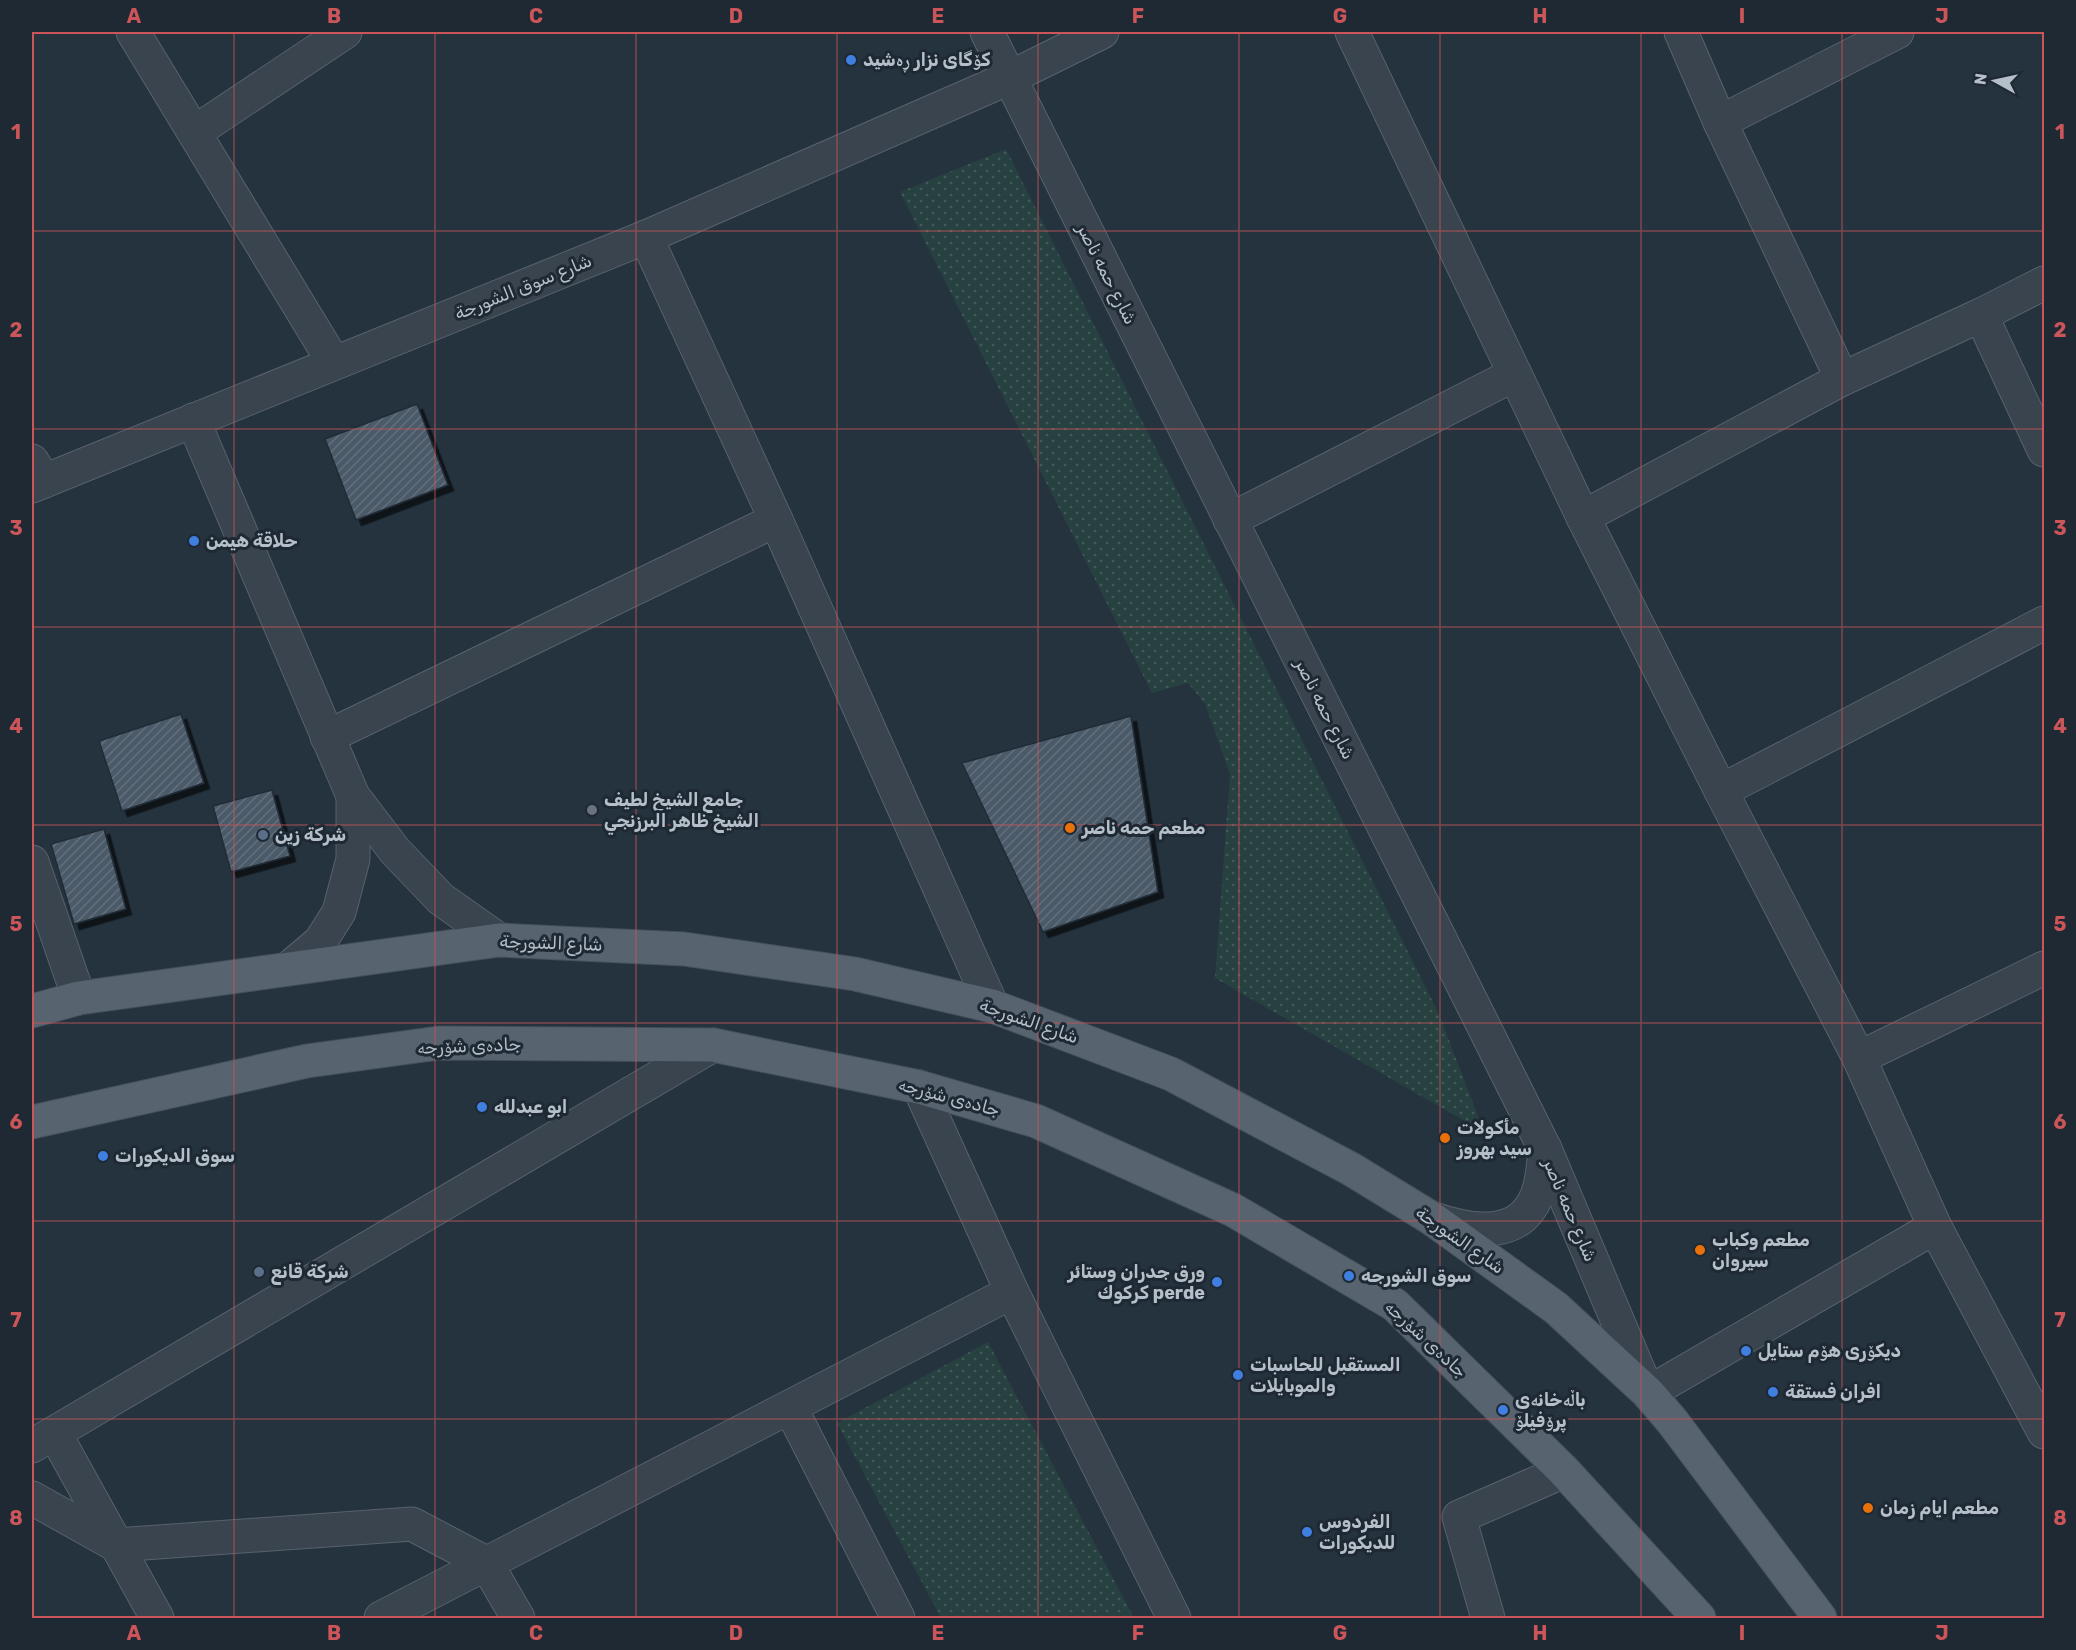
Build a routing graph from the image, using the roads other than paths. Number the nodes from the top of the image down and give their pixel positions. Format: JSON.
{"nodes":[{"id":1,"x":133,"y":32,"type":"edge"},
{"id":2,"x":345,"y":32,"type":"edge"},
{"id":3,"x":987,"y":32,"type":"edge"},
{"id":4,"x":1102,"y":32,"type":"edge"},
{"id":5,"x":1352,"y":32,"type":"edge"},
{"id":6,"x":1681,"y":32,"type":"edge"},
{"id":7,"x":1898,"y":32,"type":"edge"},
{"id":8,"x":1009,"y":78,"type":"junction"},
{"id":9,"x":1720,"y":122,"type":"junction"},
{"id":10,"x":195,"y":132,"type":"junction"},
{"id":11,"x":646,"y":237,"type":"junction"},
{"id":12,"x":2044,"y":283,"type":"edge"},
{"id":13,"x":1981,"y":315,"type":"junction"},
{"id":14,"x":334,"y":363,"type":"junction"},
{"id":15,"x":1515,"y":374,"type":"junction"},
{"id":16,"x":1842,"y":379,"type":"junction"},
{"id":17,"x":193,"y":420,"type":"junction"},
{"id":18,"x":2044,"y":450,"type":"edge"},
{"id":19,"x":36,"y":476,"type":"edge"},
{"id":20,"x":1583,"y":517,"type":"junction"},
{"id":21,"x":776,"y":520,"type":"junction"},
{"id":22,"x":1230,"y":520,"type":"junction"},
{"id":23,"x":2044,"y":623,"type":"edge"},
{"id":24,"x":327,"y":737,"type":"junction"},
{"id":25,"x":1720,"y":791,"type":"junction"},
{"id":26,"x":353,"y":796,"type":"junction"},
{"id":27,"x":32,"y":862,"type":"edge"},
{"id":28,"x":499,"y":940,"type":"junction"},
{"id":29,"x":2044,"y":968,"type":"edge"},
{"id":30,"x":288,"y":969,"type":"junction"},
{"id":31,"x":79,"y":998,"type":"junction"},
{"id":32,"x":992,"y":1006,"type":"junction"},
{"id":33,"x":32,"y":1011,"type":"edge"},
{"id":34,"x":713,"y":1045,"type":"junction"},
{"id":35,"x":1859,"y":1058,"type":"junction"},
{"id":36,"x":919,"y":1087,"type":"junction"},
{"id":37,"x":32,"y":1122,"type":"edge"},
{"id":38,"x":1545,"y":1149,"type":"junction"},
{"id":39,"x":1431,"y":1218,"type":"junction"},
{"id":40,"x":1935,"y":1227,"type":"junction"},
{"id":41,"x":1012,"y":1292,"type":"junction"},
{"id":42,"x":1648,"y":1393,"type":"junction"},
{"id":43,"x":790,"y":1407,"type":"junction"},
{"id":44,"x":2044,"y":1432,"type":"edge"},
{"id":45,"x":43,"y":1440,"type":"edge"},
{"id":46,"x":1564,"y":1471,"type":"junction"},
{"id":47,"x":32,"y":1498,"type":"edge"},
{"id":48,"x":116,"y":1545,"type":"junction"},
{"id":49,"x":486,"y":1563,"type":"junction"},
{"id":50,"x":157,"y":1618,"type":"edge"},
{"id":51,"x":381,"y":1618,"type":"edge"},
{"id":52,"x":518,"y":1618,"type":"edge"},
{"id":53,"x":898,"y":1618,"type":"edge"},
{"id":54,"x":1174,"y":1618,"type":"edge"},
{"id":55,"x":1488,"y":1618,"type":"edge"},
{"id":56,"x":1699,"y":1618,"type":"edge"},
{"id":57,"x":1820,"y":1618,"type":"edge"}],
"edges":[{"from":1,"to":10,"type":"street"},
{"from":2,"to":10,"type":"street"},
{"from":3,"to":8,"type":"street","name":"شارع حمه ناصر"},
{"from":4,"to":8,"type":"street","name":"شارع سوق الشورجة"},
{"from":5,"to":15,"type":"street"},
{"from":6,"to":9,"type":"street"},
{"from":7,"to":9,"type":"street"},
{"from":8,"to":11,"type":"street","name":"شارع سوق الشورجة"},
{"from":8,"to":22,"type":"street","name":"شارع حمه ناصر"},
{"from":9,"to":16,"type":"street"},
{"from":10,"to":14,"type":"street"},
{"from":11,"to":14,"type":"street","name":"شارع سوق الشورجة"},
{"from":11,"to":21,"type":"street"},
{"from":12,"to":13,"type":"street"},
{"from":13,"to":16,"type":"street"},
{"from":13,"to":18,"type":"street"},
{"from":14,"to":17,"type":"street","name":"شارع سوق الشورجة"},
{"from":15,"to":20,"type":"street"},
{"from":15,"to":22,"type":"street"},
{"from":16,"to":20,"type":"street"},
{"from":17,"to":19,"type":"street","name":"شارع سوق الشورجة"},
{"from":17,"to":24,"type":"street"},
{"from":20,"to":25,"type":"street"},
{"from":21,"to":24,"type":"street"},
{"from":21,"to":32,"type":"street"},
{"from":22,"to":38,"type":"street","name":"شارع حمه ناصر"},
{"from":23,"to":25,"type":"street"},
{"from":24,"to":26,"type":"street"},
{"from":25,"to":35,"type":"street"},
{"from":26,"to":28,"type":"street"},
{"from":26,"to":30,"type":"street"},
{"from":27,"to":31,"type":"street"},
{"from":28,"to":30,"type":"main road","name":"شارع الشورجة"},
{"from":28,"to":32,"type":"main road","name":"شارع الشورجة"},
{"from":29,"to":35,"type":"street"},
{"from":30,"to":31,"type":"main road","name":"شارع الشورجة"},
{"from":31,"to":33,"type":"main road","name":"شارع الشورجة"},
{"from":32,"to":39,"type":"main road","name":"شارع الشورجة"},
{"from":34,"to":36,"type":"main road","name":"جادەی شۆرجە"},
{"from":34,"to":37,"type":"main road","name":"جادەی شۆرجە"},
{"from":34,"to":45,"type":"street"},
{"from":35,"to":40,"type":"street"},
{"from":36,"to":41,"type":"street"},
{"from":36,"to":46,"type":"main road","name":"جادەی شۆرجە"},
{"from":38,"to":39,"type":"street"},
{"from":38,"to":42,"type":"street","name":"شارع حمه ناصر"},
{"from":39,"to":42,"type":"main road","name":"شارع الشورجة"},
{"from":40,"to":42,"type":"street"},
{"from":40,"to":44,"type":"street"},
{"from":41,"to":43,"type":"street"},
{"from":41,"to":54,"type":"street"},
{"from":42,"to":57,"type":"main road","name":"شارع الشورجة"},
{"from":43,"to":49,"type":"street"},
{"from":43,"to":53,"type":"street"},
{"from":45,"to":48,"type":"street"},
{"from":46,"to":55,"type":"street"},
{"from":46,"to":56,"type":"main road","name":"جادەی شۆرجە"},
{"from":47,"to":48,"type":"street"},
{"from":48,"to":49,"type":"street"},
{"from":48,"to":50,"type":"street"},
{"from":49,"to":51,"type":"street"},
{"from":49,"to":52,"type":"street"}]}
